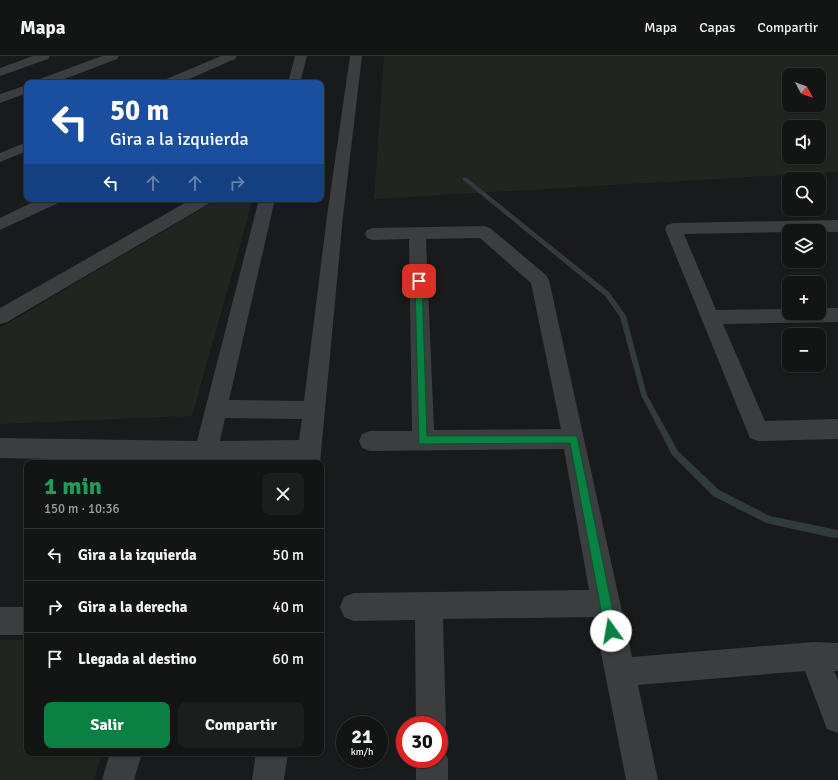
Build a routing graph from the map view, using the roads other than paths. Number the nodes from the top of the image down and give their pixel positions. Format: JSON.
{"nodes":[{"id":1,"x":44,"y":56,"type":"edge"},
{"id":2,"x":113,"y":56,"type":"edge"},
{"id":3,"x":231,"y":56,"type":"edge"},
{"id":4,"x":301,"y":56,"type":"edge"},
{"id":5,"x":356,"y":56,"type":"edge"},
{"id":6,"x":0,"y":72,"type":"edge"},
{"id":7,"x":295,"y":79,"type":"edge"},
{"id":8,"x":50,"y":80,"type":"edge"},
{"id":9,"x":176,"y":80,"type":"edge"},
{"id":10,"x":24,"y":89,"type":"edge"},
{"id":11,"x":0,"y":99,"type":"edge"},
{"id":12,"x":24,"y":147,"type":"edge"},
{"id":13,"x":0,"y":158,"type":"edge"},
{"id":14,"x":46,"y":202,"type":"edge"},
{"id":15,"x":199,"y":202,"type":"edge"},
{"id":16,"x":266,"y":202,"type":"edge"},
{"id":17,"x":0,"y":225,"type":"edge"},
{"id":18,"x":838,"y":226,"type":"edge"},
{"id":19,"x":418,"y":233,"type":"junction"},
{"id":20,"x":373,"y":234,"type":"dead end"},
{"id":21,"x":838,"y":315,"type":"edge"},
{"id":22,"x":0,"y":317,"type":"edge"},
{"id":23,"x":710,"y":317,"type":"junction"},
{"id":24,"x":217,"y":409,"type":"junction"},
{"id":25,"x":313,"y":410,"type":"junction"},
{"id":26,"x":838,"y":429,"type":"edge"},
{"id":27,"x":574,"y":439,"type":"junction"},
{"id":28,"x":370,"y":441,"type":"dead end"},
{"id":29,"x":423,"y":441,"type":"junction"},
{"id":30,"x":0,"y":448,"type":"edge"},
{"id":31,"x":206,"y":452,"type":"junction"},
{"id":32,"x":309,"y":457,"type":"edge"},
{"id":33,"x":605,"y":603,"type":"junction"},
{"id":34,"x":429,"y":606,"type":"junction"},
{"id":35,"x":354,"y":607,"type":"dead end"},
{"id":36,"x":0,"y":620,"type":"edge"},
{"id":37,"x":24,"y":621,"type":"edge"},
{"id":38,"x":826,"y":656,"type":"edge"},
{"id":39,"x":620,"y":672,"type":"junction"},
{"id":40,"x":431,"y":716,"type":"edge"},
{"id":41,"x":838,"y":718,"type":"edge"},
{"id":42,"x":125,"y":756,"type":"edge"},
{"id":43,"x":272,"y":756,"type":"edge"},
{"id":44,"x":432,"y":768,"type":"edge"},
{"id":45,"x":118,"y":780,"type":"edge"},
{"id":46,"x":268,"y":780,"type":"edge"},
{"id":47,"x":432,"y":780,"type":"edge"},
{"id":48,"x":642,"y":780,"type":"edge"}],
"edges":[{"from":1,"to":6,"type":"street"},
{"from":2,"to":8,"type":"street"},
{"from":3,"to":9,"type":"street"},
{"from":4,"to":7,"type":"street"},
{"from":5,"to":25,"type":"street"},
{"from":10,"to":11,"type":"street"},
{"from":12,"to":13,"type":"street"},
{"from":14,"to":17,"type":"street"},
{"from":15,"to":22,"type":"street"},
{"from":16,"to":24,"type":"street"},
{"from":18,"to":23,"type":"street"},
{"from":19,"to":20,"type":"street"},
{"from":19,"to":27,"type":"street"},
{"from":19,"to":29,"type":"street"},
{"from":21,"to":23,"type":"street"},
{"from":23,"to":26,"type":"street"},
{"from":24,"to":25,"type":"street"},
{"from":24,"to":31,"type":"street"},
{"from":25,"to":32,"type":"street"},
{"from":27,"to":29,"type":"street"},
{"from":27,"to":33,"type":"street"},
{"from":28,"to":29,"type":"street"},
{"from":30,"to":31,"type":"street"},
{"from":31,"to":32,"type":"street"},
{"from":33,"to":34,"type":"street"},
{"from":33,"to":39,"type":"street"},
{"from":34,"to":35,"type":"street"},
{"from":34,"to":40,"type":"street"},
{"from":36,"to":37,"type":"street"},
{"from":38,"to":39,"type":"street"},
{"from":38,"to":41,"type":"street"},
{"from":39,"to":48,"type":"street"},
{"from":42,"to":45,"type":"street"},
{"from":43,"to":46,"type":"street"},
{"from":44,"to":47,"type":"street"}]}
